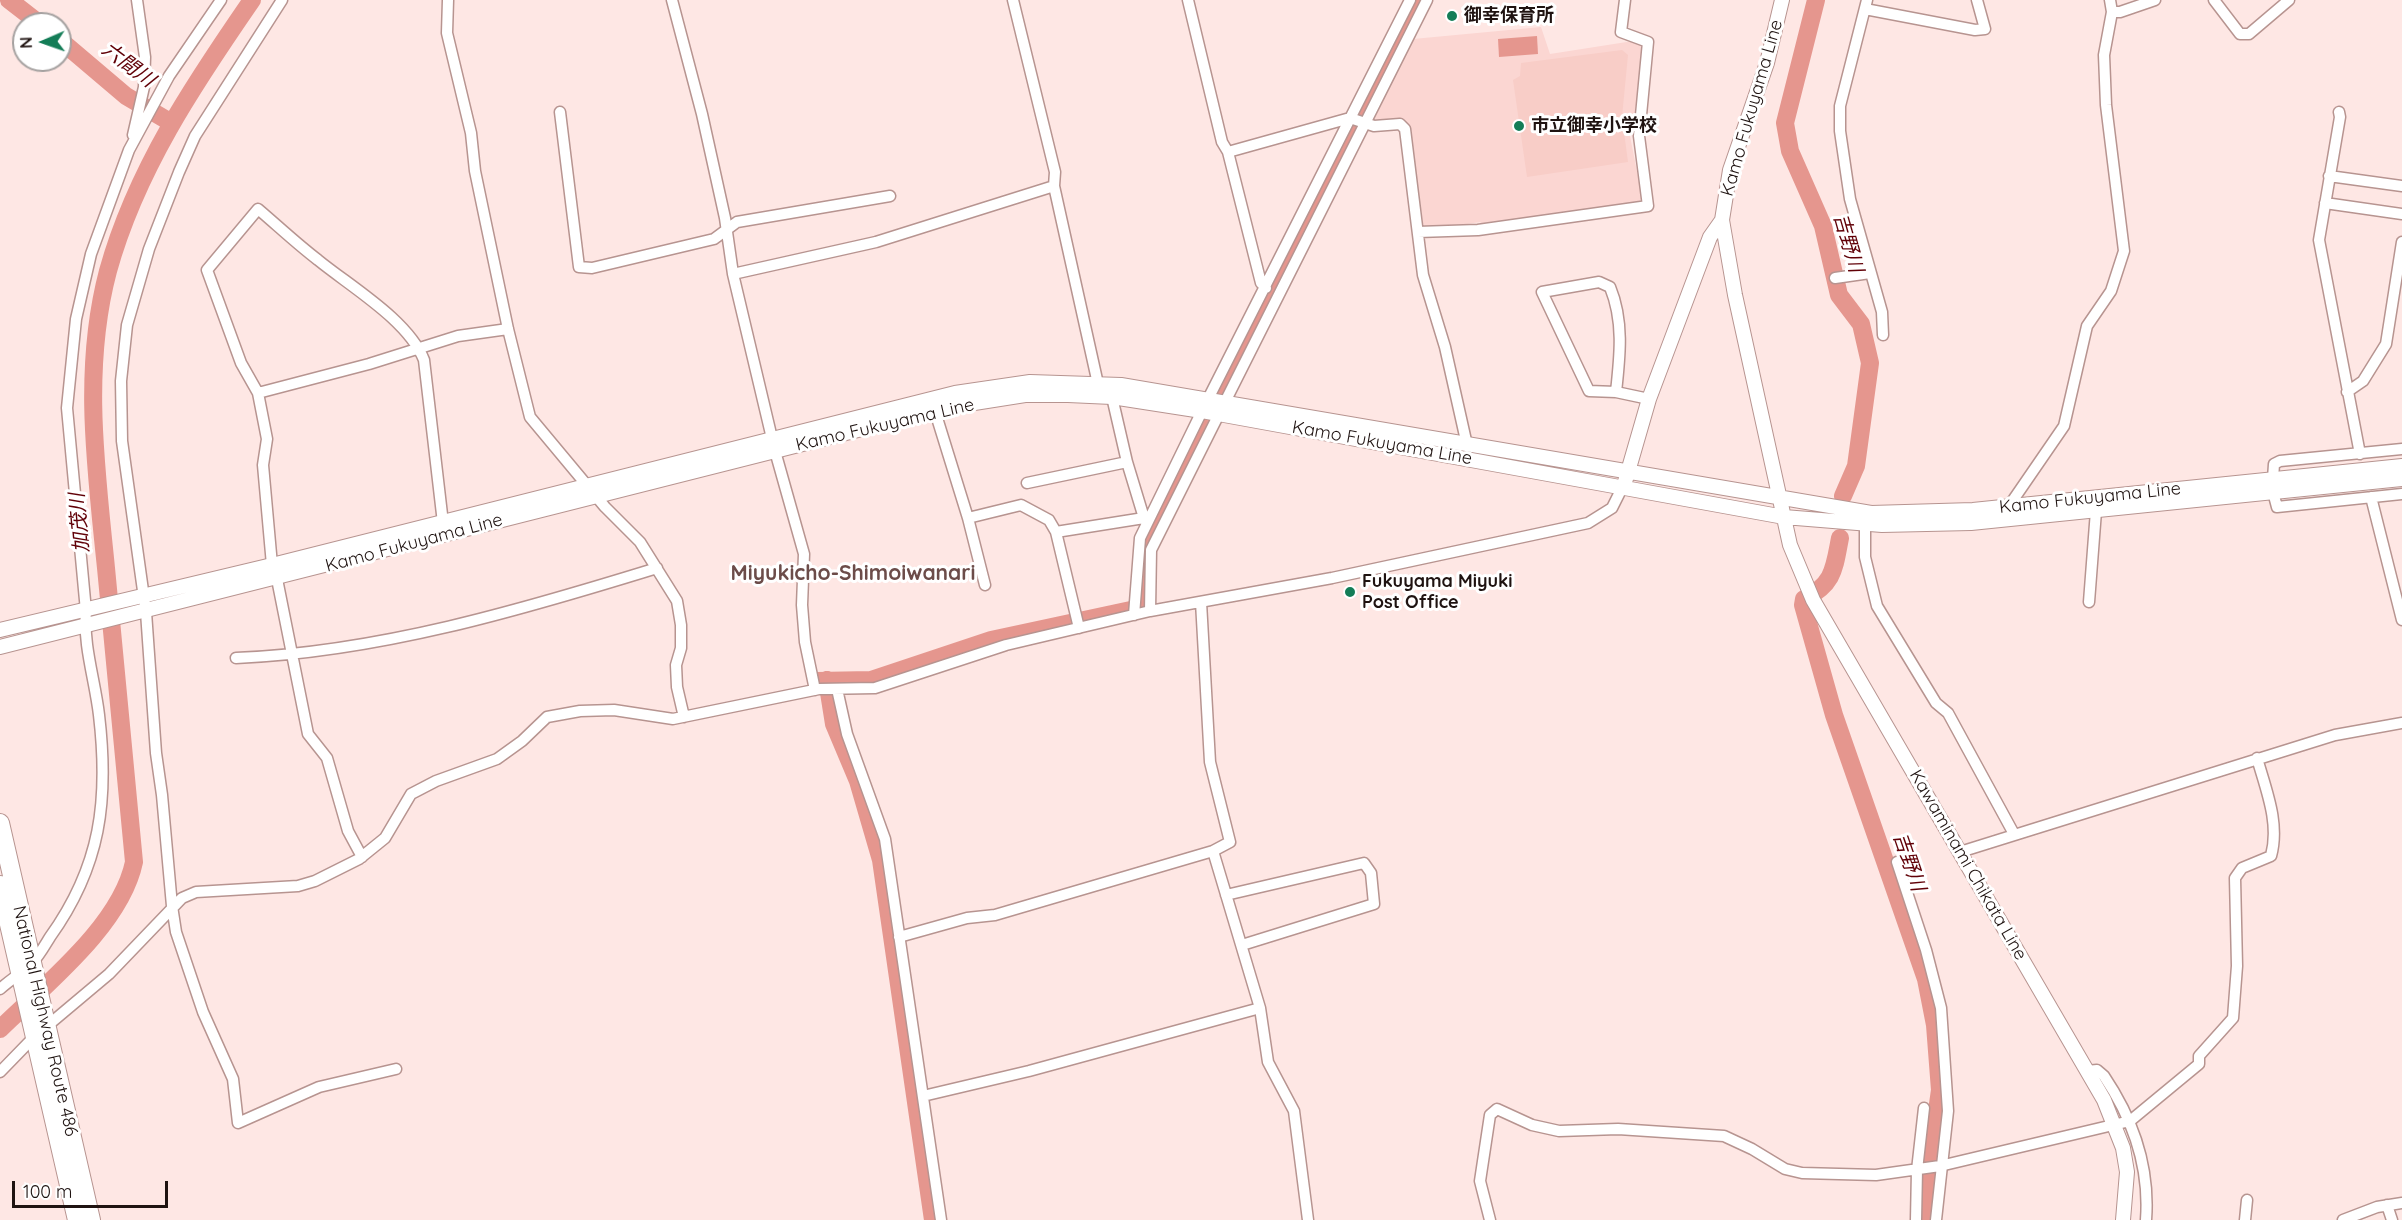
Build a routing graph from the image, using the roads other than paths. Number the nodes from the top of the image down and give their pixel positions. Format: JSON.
{"nodes":[{"id":1,"x":137,"y":0,"type":"edge"},
{"id":2,"x":221,"y":0,"type":"edge"},
{"id":3,"x":282,"y":0,"type":"edge"},
{"id":4,"x":448,"y":0,"type":"edge"},
{"id":5,"x":672,"y":0,"type":"edge"},
{"id":6,"x":1013,"y":0,"type":"edge"},
{"id":7,"x":1188,"y":0,"type":"edge"},
{"id":8,"x":1410,"y":0,"type":"edge"},
{"id":9,"x":1427,"y":0,"type":"edge"},
{"id":10,"x":1624,"y":0,"type":"edge"},
{"id":11,"x":1782,"y":0,"type":"edge"},
{"id":12,"x":1977,"y":0,"type":"edge"},
{"id":13,"x":2110,"y":0,"type":"edge"},
{"id":14,"x":2155,"y":0,"type":"edge"},
{"id":15,"x":2215,"y":0,"type":"edge"},
{"id":16,"x":2289,"y":0,"type":"edge"},
{"id":17,"x":1866,"y":4,"type":"edge"},
{"id":18,"x":2112,"y":12,"type":"junction"},
{"id":19,"x":560,"y":112,"type":"dead end"},
{"id":20,"x":2339,"y":112,"type":"dead end"},
{"id":21,"x":1358,"y":121,"type":"junction"},
{"id":22,"x":129,"y":150,"type":"junction"},
{"id":23,"x":1228,"y":152,"type":"junction"},
{"id":24,"x":2329,"y":176,"type":"junction"},
{"id":25,"x":1054,"y":186,"type":"junction"},
{"id":26,"x":2402,"y":186,"type":"edge"},
{"id":27,"x":891,"y":196,"type":"dead end"},
{"id":28,"x":2325,"y":203,"type":"junction"},
{"id":29,"x":2402,"y":214,"type":"edge"},
{"id":30,"x":1722,"y":220,"type":"junction"},
{"id":31,"x":725,"y":230,"type":"junction"},
{"id":32,"x":1418,"y":232,"type":"junction"},
{"id":33,"x":2402,"y":242,"type":"edge"},
{"id":34,"x":1870,"y":273,"type":"junction"},
{"id":35,"x":733,"y":274,"type":"junction"},
{"id":36,"x":1836,"y":278,"type":"dead end"},
{"id":37,"x":1266,"y":288,"type":"junction"},
{"id":38,"x":508,"y":329,"type":"junction"},
{"id":39,"x":1883,"y":335,"type":"dead end"},
{"id":40,"x":419,"y":347,"type":"junction"},
{"id":41,"x":1098,"y":384,"type":"junction"},
{"id":42,"x":1616,"y":392,"type":"junction"},
{"id":43,"x":2347,"y":392,"type":"junction"},
{"id":44,"x":258,"y":393,"type":"junction"},
{"id":45,"x":1112,"y":397,"type":"junction"},
{"id":46,"x":1649,"y":399,"type":"junction"},
{"id":47,"x":933,"y":405,"type":"junction"},
{"id":48,"x":1213,"y":407,"type":"junction"},
{"id":49,"x":775,"y":445,"type":"junction"},
{"id":50,"x":1467,"y":445,"type":"junction"},
{"id":51,"x":2402,"y":449,"type":"edge"},
{"id":52,"x":2360,"y":454,"type":"junction"},
{"id":53,"x":1127,"y":462,"type":"junction"},
{"id":54,"x":2402,"y":466,"type":"edge"},
{"id":55,"x":2402,"y":479,"type":"edge"},
{"id":56,"x":1625,"y":480,"type":"junction"},
{"id":57,"x":1027,"y":483,"type":"dead end"},
{"id":58,"x":2273,"y":485,"type":"junction"},
{"id":59,"x":592,"y":491,"type":"junction"},
{"id":60,"x":2402,"y":494,"type":"edge"},
{"id":61,"x":2371,"y":497,"type":"junction"},
{"id":62,"x":1779,"y":498,"type":"junction"},
{"id":63,"x":2009,"y":506,"type":"junction"},
{"id":64,"x":2096,"y":511,"type":"junction"},
{"id":65,"x":1784,"y":517,"type":"junction"},
{"id":66,"x":968,"y":518,"type":"junction"},
{"id":67,"x":443,"y":523,"type":"junction"},
{"id":68,"x":1151,"y":524,"type":"junction"},
{"id":69,"x":1865,"y":525,"type":"junction"},
{"id":70,"x":1056,"y":532,"type":"junction"},
{"id":71,"x":272,"y":565,"type":"junction"},
{"id":72,"x":657,"y":568,"type":"junction"},
{"id":73,"x":277,"y":579,"type":"junction"},
{"id":74,"x":985,"y":585,"type":"dead end"},
{"id":75,"x":140,"y":597,"type":"junction"},
{"id":76,"x":1202,"y":602,"type":"junction"},
{"id":77,"x":2089,"y":602,"type":"dead end"},
{"id":78,"x":88,"y":610,"type":"junction"},
{"id":79,"x":1150,"y":611,"type":"junction"},
{"id":80,"x":1134,"y":612,"type":"junction"},
{"id":81,"x":143,"y":613,"type":"junction"},
{"id":82,"x":2402,"y":620,"type":"edge"},
{"id":83,"x":1078,"y":624,"type":"junction"},
{"id":84,"x":88,"y":626,"type":"junction"},
{"id":85,"x":0,"y":630,"type":"edge"},
{"id":86,"x":0,"y":647,"type":"edge"},
{"id":87,"x":292,"y":656,"type":"junction"},
{"id":88,"x":236,"y":658,"type":"dead end"},
{"id":89,"x":827,"y":690,"type":"junction"},
{"id":90,"x":684,"y":717,"type":"junction"},
{"id":91,"x":2402,"y":723,"type":"edge"},
{"id":92,"x":2257,"y":758,"type":"junction"},
{"id":93,"x":0,"y":823,"type":"edge"},
{"id":94,"x":2014,"y":834,"type":"junction"},
{"id":95,"x":1213,"y":851,"type":"junction"},
{"id":96,"x":1960,"y":852,"type":"junction"},
{"id":97,"x":362,"y":857,"type":"junction"},
{"id":98,"x":1897,"y":862,"type":"dead end"},
{"id":99,"x":0,"y":885,"type":"edge"},
{"id":100,"x":1226,"y":895,"type":"junction"},
{"id":101,"x":172,"y":906,"type":"junction"},
{"id":102,"x":899,"y":937,"type":"junction"},
{"id":103,"x":1242,"y":945,"type":"junction"},
{"id":104,"x":26,"y":967,"type":"junction"},
{"id":105,"x":0,"y":989,"type":"edge"},
{"id":106,"x":1260,"y":1008,"type":"junction"},
{"id":107,"x":40,"y":1032,"type":"junction"},
{"id":108,"x":396,"y":1069,"type":"dead end"},
{"id":109,"x":2087,"y":1071,"type":"junction"},
{"id":110,"x":0,"y":1072,"type":"edge"},
{"id":111,"x":923,"y":1096,"type":"junction"},
{"id":112,"x":1924,"y":1108,"type":"dead end"},
{"id":113,"x":2130,"y":1121,"type":"junction"},
{"id":114,"x":2115,"y":1125,"type":"junction"},
{"id":115,"x":1940,"y":1166,"type":"junction"},
{"id":116,"x":1917,"y":1170,"type":"junction"},
{"id":117,"x":2247,"y":1200,"type":"dead end"},
{"id":118,"x":2402,"y":1203,"type":"edge"},
{"id":119,"x":2387,"y":1205,"type":"junction"},
{"id":120,"x":77,"y":1220,"type":"edge"},
{"id":121,"x":91,"y":1220,"type":"edge"},
{"id":122,"x":941,"y":1220,"type":"edge"},
{"id":123,"x":1308,"y":1220,"type":"edge"},
{"id":124,"x":1490,"y":1220,"type":"edge"},
{"id":125,"x":1916,"y":1220,"type":"edge"},
{"id":126,"x":1936,"y":1220,"type":"edge"},
{"id":127,"x":2123,"y":1220,"type":"edge"},
{"id":128,"x":2146,"y":1220,"type":"edge"},
{"id":129,"x":2245,"y":1220,"type":"edge"},
{"id":130,"x":2343,"y":1220,"type":"edge"},
{"id":131,"x":2392,"y":1220,"type":"edge"}],
"edges":[{"from":1,"to":22,"type":"street"},
{"from":2,"to":22,"type":"street"},
{"from":3,"to":75,"type":"street"},
{"from":4,"to":38,"type":"street"},
{"from":5,"to":31,"type":"street"},
{"from":6,"to":25,"type":"street"},
{"from":7,"to":23,"type":"street"},
{"from":8,"to":21,"type":"street"},
{"from":9,"to":21,"type":"street"},
{"from":10,"to":32,"type":"street"},
{"from":11,"to":30,"type":"main road","name":"Kamo Fukuyama Line"},
{"from":12,"to":17,"type":"street"},
{"from":13,"to":18,"type":"street"},
{"from":14,"to":18,"type":"street"},
{"from":15,"to":16,"type":"street"},
{"from":17,"to":34,"type":"street"},
{"from":18,"to":63,"type":"street"},
{"from":19,"to":31,"type":"street"},
{"from":20,"to":24,"type":"street"},
{"from":21,"to":23,"type":"street"},
{"from":21,"to":32,"type":"street"},
{"from":21,"to":37,"type":"street"},
{"from":21,"to":48,"type":"street"},
{"from":22,"to":78,"type":"street"},
{"from":23,"to":37,"type":"street"},
{"from":24,"to":26,"type":"street"},
{"from":24,"to":28,"type":"street"},
{"from":25,"to":35,"type":"street"},
{"from":25,"to":41,"type":"street"},
{"from":27,"to":31,"type":"street"},
{"from":28,"to":29,"type":"street"},
{"from":28,"to":43,"type":"street"},
{"from":30,"to":46,"type":"main road"},
{"from":30,"to":62,"type":"main road","name":"Kamo Fukuyama Line"},
{"from":31,"to":35,"type":"street"},
{"from":32,"to":50,"type":"street"},
{"from":33,"to":43,"type":"street"},
{"from":34,"to":36,"type":"street"},
{"from":34,"to":39,"type":"street"},
{"from":35,"to":49,"type":"street"},
{"from":37,"to":48,"type":"street"},
{"from":38,"to":40,"type":"street"},
{"from":38,"to":59,"type":"street"},
{"from":40,"to":44,"type":"street"},
{"from":40,"to":44,"type":"street"},
{"from":40,"to":67,"type":"street"},
{"from":41,"to":45,"type":"street"},
{"from":41,"to":47,"type":"main road","name":"Kamo Fukuyama Line"},
{"from":41,"to":48,"type":"main road","name":"Kamo Fukuyama Line"},
{"from":42,"to":42,"type":"street"},
{"from":42,"to":46,"type":"street"},
{"from":43,"to":52,"type":"street"},
{"from":44,"to":71,"type":"street"},
{"from":45,"to":47,"type":"main road","name":"Kamo Fukuyama Line"},
{"from":45,"to":48,"type":"main road","name":"Kamo Fukuyama Line"},
{"from":45,"to":53,"type":"street"},
{"from":46,"to":56,"type":"main road"},
{"from":47,"to":49,"type":"main road","name":"Kamo Fukuyama Line"},
{"from":47,"to":66,"type":"street"},
{"from":48,"to":50,"type":"main road","name":"Kamo Fukuyama Line"},
{"from":48,"to":56,"type":"main road","name":"Kamo Fukuyama Line"},
{"from":48,"to":68,"type":"street"},
{"from":48,"to":68,"type":"street"},
{"from":49,"to":59,"type":"main road","name":"Kamo Fukuyama Line"},
{"from":49,"to":89,"type":"street"},
{"from":50,"to":56,"type":"main road","name":"Kamo Fukuyama Line"},
{"from":51,"to":52,"type":"street"},
{"from":52,"to":58,"type":"street"},
{"from":53,"to":57,"type":"street"},
{"from":53,"to":68,"type":"street"},
{"from":54,"to":58,"type":"main road","name":"Kamo Fukuyama Line"},
{"from":55,"to":58,"type":"main road","name":"Kamo Fukuyama Line"},
{"from":56,"to":62,"type":"main road","name":"Kamo Fukuyama Line"},
{"from":56,"to":65,"type":"main road","name":"Kamo Fukuyama Line"},
{"from":56,"to":76,"type":"street"},
{"from":58,"to":61,"type":"street"},
{"from":58,"to":63,"type":"main road","name":"Kamo Fukuyama Line"},
{"from":58,"to":64,"type":"main road","name":"Kamo Fukuyama Line"},
{"from":59,"to":67,"type":"main road","name":"Kamo Fukuyama Line"},
{"from":59,"to":72,"type":"street"},
{"from":59,"to":73,"type":"main road","name":"Kamo Fukuyama Line"},
{"from":60,"to":61,"type":"street"},
{"from":61,"to":82,"type":"street"},
{"from":62,"to":63,"type":"main road","name":"Kamo Fukuyama Line"},
{"from":62,"to":65,"type":"main road","name":"Kamo Fukuyama Line"},
{"from":64,"to":69,"type":"main road","name":"Kamo Fukuyama Line"},
{"from":64,"to":77,"type":"street"},
{"from":65,"to":69,"type":"main road","name":"Kamo Fukuyama Line"},
{"from":65,"to":96,"type":"main road","name":"Kawaminami Chikata Line"},
{"from":66,"to":70,"type":"street"},
{"from":66,"to":74,"type":"street"},
{"from":67,"to":71,"type":"main road","name":"Kamo Fukuyama Line"},
{"from":68,"to":70,"type":"street"},
{"from":68,"to":79,"type":"street"},
{"from":68,"to":80,"type":"street"},
{"from":69,"to":94,"type":"street"},
{"from":70,"to":83,"type":"street"},
{"from":71,"to":75,"type":"main road","name":"Kamo Fukuyama Line"},
{"from":72,"to":87,"type":"street"},
{"from":72,"to":90,"type":"street"},
{"from":73,"to":81,"type":"main road","name":"Kamo Fukuyama Line"},
{"from":73,"to":87,"type":"street"},
{"from":75,"to":78,"type":"main road","name":"Kamo Fukuyama Line"},
{"from":75,"to":81,"type":"street"},
{"from":76,"to":79,"type":"street"},
{"from":76,"to":95,"type":"street"},
{"from":78,"to":84,"type":"street"},
{"from":78,"to":85,"type":"main road","name":"Kamo Fukuyama Line"},
{"from":79,"to":80,"type":"street"},
{"from":80,"to":83,"type":"street"},
{"from":81,"to":84,"type":"main road","name":"Kamo Fukuyama Line"},
{"from":81,"to":101,"type":"street"},
{"from":83,"to":89,"type":"street"},
{"from":84,"to":86,"type":"main road","name":"Kamo Fukuyama Line"},
{"from":84,"to":104,"type":"street"},
{"from":87,"to":88,"type":"street"},
{"from":87,"to":97,"type":"street"},
{"from":89,"to":90,"type":"street"},
{"from":89,"to":102,"type":"street"},
{"from":90,"to":97,"type":"street"},
{"from":91,"to":92,"type":"street"},
{"from":92,"to":94,"type":"street"},
{"from":92,"to":113,"type":"street"},
{"from":93,"to":104,"type":"highway","name":"National Highway Route 486"},
{"from":94,"to":96,"type":"street"},
{"from":95,"to":100,"type":"street"},
{"from":95,"to":102,"type":"street"},
{"from":96,"to":109,"type":"main road","name":"Kawaminami Chikata Line"},
{"from":97,"to":101,"type":"street"},
{"from":98,"to":115,"type":"street"},
{"from":99,"to":104,"type":"highway","name":"National Highway Route 486"},
{"from":100,"to":103,"type":"street"},
{"from":100,"to":103,"type":"street"},
{"from":101,"to":107,"type":"street"},
{"from":101,"to":108,"type":"street"},
{"from":102,"to":111,"type":"street"},
{"from":103,"to":106,"type":"street"},
{"from":104,"to":105,"type":"street"},
{"from":104,"to":107,"type":"highway","name":"National Highway Route 486"},
{"from":106,"to":111,"type":"street"},
{"from":106,"to":123,"type":"street"},
{"from":107,"to":110,"type":"street"},
{"from":107,"to":120,"type":"highway","name":"National Highway Route 486"},
{"from":107,"to":121,"type":"highway","name":"National Highway Route 486"},
{"from":109,"to":113,"type":"street"},
{"from":109,"to":114,"type":"main road","name":"Kawaminami Chikata Line"},
{"from":111,"to":122,"type":"street"},
{"from":112,"to":116,"type":"street"},
{"from":113,"to":114,"type":"street"},
{"from":113,"to":128,"type":"street"},
{"from":114,"to":115,"type":"street"},
{"from":114,"to":127,"type":"main road","name":"Kawaminami Chikata Line"},
{"from":115,"to":116,"type":"street"},
{"from":115,"to":126,"type":"street"},
{"from":116,"to":124,"type":"street"},
{"from":116,"to":125,"type":"street"},
{"from":117,"to":129,"type":"street"},
{"from":118,"to":119,"type":"street"},
{"from":119,"to":130,"type":"street"},
{"from":119,"to":131,"type":"street"}]}
